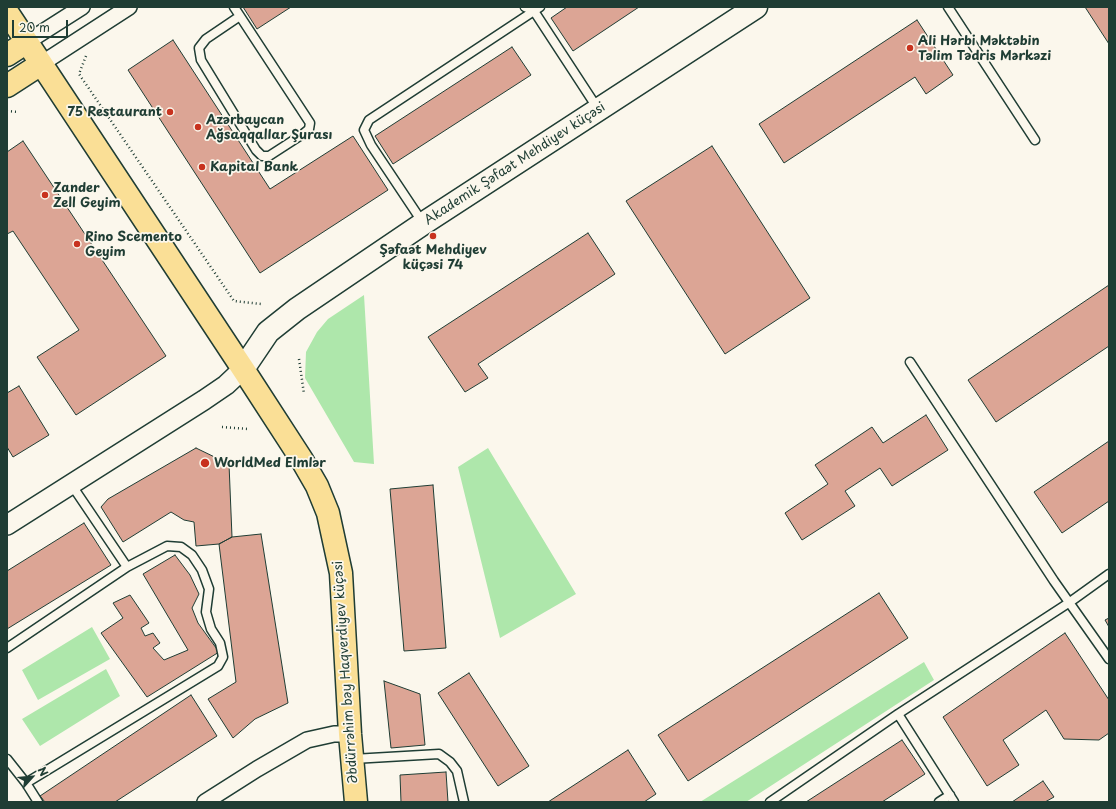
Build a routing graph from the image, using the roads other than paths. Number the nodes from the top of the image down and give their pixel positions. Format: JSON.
{"nodes":[{"id":1,"x":82,"y":7,"type":"edge"},
{"id":2,"x":129,"y":7,"type":"edge"},
{"id":3,"x":234,"y":7,"type":"edge"},
{"id":4,"x":524,"y":7,"type":"edge"},
{"id":5,"x":756,"y":7,"type":"edge"},
{"id":6,"x":948,"y":7,"type":"edge"},
{"id":7,"x":537,"y":9,"type":"edge"},
{"id":8,"x":10,"y":16,"type":"edge"},
{"id":9,"x":240,"y":16,"type":"junction"},
{"id":10,"x":27,"y":42,"type":"junction"},
{"id":11,"x":7,"y":55,"type":"edge"},
{"id":12,"x":41,"y":64,"type":"junction"},
{"id":13,"x":7,"y":86,"type":"edge"},
{"id":14,"x":599,"y":110,"type":"junction"},
{"id":15,"x":1035,"y":140,"type":"dead end"},
{"id":16,"x":424,"y":223,"type":"junction"},
{"id":17,"x":910,"y":362,"type":"dead end"},
{"id":18,"x":243,"y":369,"type":"junction"},
{"id":19,"x":71,"y":484,"type":"junction"},
{"id":20,"x":7,"y":525,"type":"edge"},
{"id":21,"x":127,"y":567,"type":"junction"},
{"id":22,"x":1109,"y":574,"type":"edge"},
{"id":23,"x":1070,"y":602,"type":"junction"},
{"id":24,"x":7,"y":648,"type":"edge"},
{"id":25,"x":1109,"y":659,"type":"edge"},
{"id":26,"x":898,"y":714,"type":"junction"},
{"id":27,"x":350,"y":734,"type":"junction"},
{"id":28,"x":7,"y":758,"type":"edge"},
{"id":29,"x":352,"y":759,"type":"junction"},
{"id":30,"x":26,"y":783,"type":"junction"},
{"id":31,"x":952,"y":798,"type":"edge"},
{"id":32,"x":38,"y":802,"type":"edge"},
{"id":33,"x":205,"y":802,"type":"edge"},
{"id":34,"x":356,"y":802,"type":"edge"},
{"id":35,"x":464,"y":802,"type":"edge"},
{"id":36,"x":770,"y":802,"type":"edge"},
{"id":37,"x":939,"y":802,"type":"edge"}],
"edges":[{"from":1,"to":10,"type":"street"},
{"from":2,"to":12,"type":"street"},
{"from":3,"to":9,"type":"lane"},
{"from":4,"to":7,"type":"lane"},
{"from":5,"to":14,"type":"main road","name":"Akademik Şəfaət Mehdiyev küçəsi"},
{"from":6,"to":15,"type":"lane"},
{"from":7,"to":14,"type":"lane"},
{"from":7,"to":16,"type":"lane"},
{"from":8,"to":10,"type":"main road"},
{"from":9,"to":9,"type":"lane"},
{"from":10,"to":11,"type":"main road"},
{"from":10,"to":12,"type":"main road"},
{"from":12,"to":13,"type":"main road"},
{"from":12,"to":18,"type":"main road","name":"Əbdürrəhim bəy Haqverdiyev küçəsi"},
{"from":14,"to":16,"type":"main road","name":"Akademik Şəfaət Mehdiyev küçəsi"},
{"from":16,"to":18,"type":"main road","name":"Akademik Şəfaət Mehdiyev küçəsi"},
{"from":17,"to":23,"type":"lane"},
{"from":18,"to":19,"type":"street"},
{"from":18,"to":27,"type":"main road","name":"Əbdürrəhim bəy Haqverdiyev küçəsi"},
{"from":19,"to":20,"type":"street"},
{"from":19,"to":21,"type":"lane"},
{"from":21,"to":24,"type":"lane"},
{"from":21,"to":30,"type":"lane"},
{"from":22,"to":23,"type":"lane"},
{"from":23,"to":25,"type":"lane"},
{"from":23,"to":26,"type":"lane"},
{"from":26,"to":31,"type":"lane"},
{"from":26,"to":36,"type":"lane"},
{"from":27,"to":29,"type":"main road","name":"Əbdürrəhim bəy Haqverdiyev küçəsi"},
{"from":27,"to":33,"type":"street"},
{"from":28,"to":30,"type":"lane"},
{"from":29,"to":34,"type":"main road","name":"Əbdürrəhim bəy Haqverdiyev küçəsi"},
{"from":29,"to":35,"type":"lane"},
{"from":30,"to":32,"type":"lane"},
{"from":31,"to":37,"type":"lane"}]}
